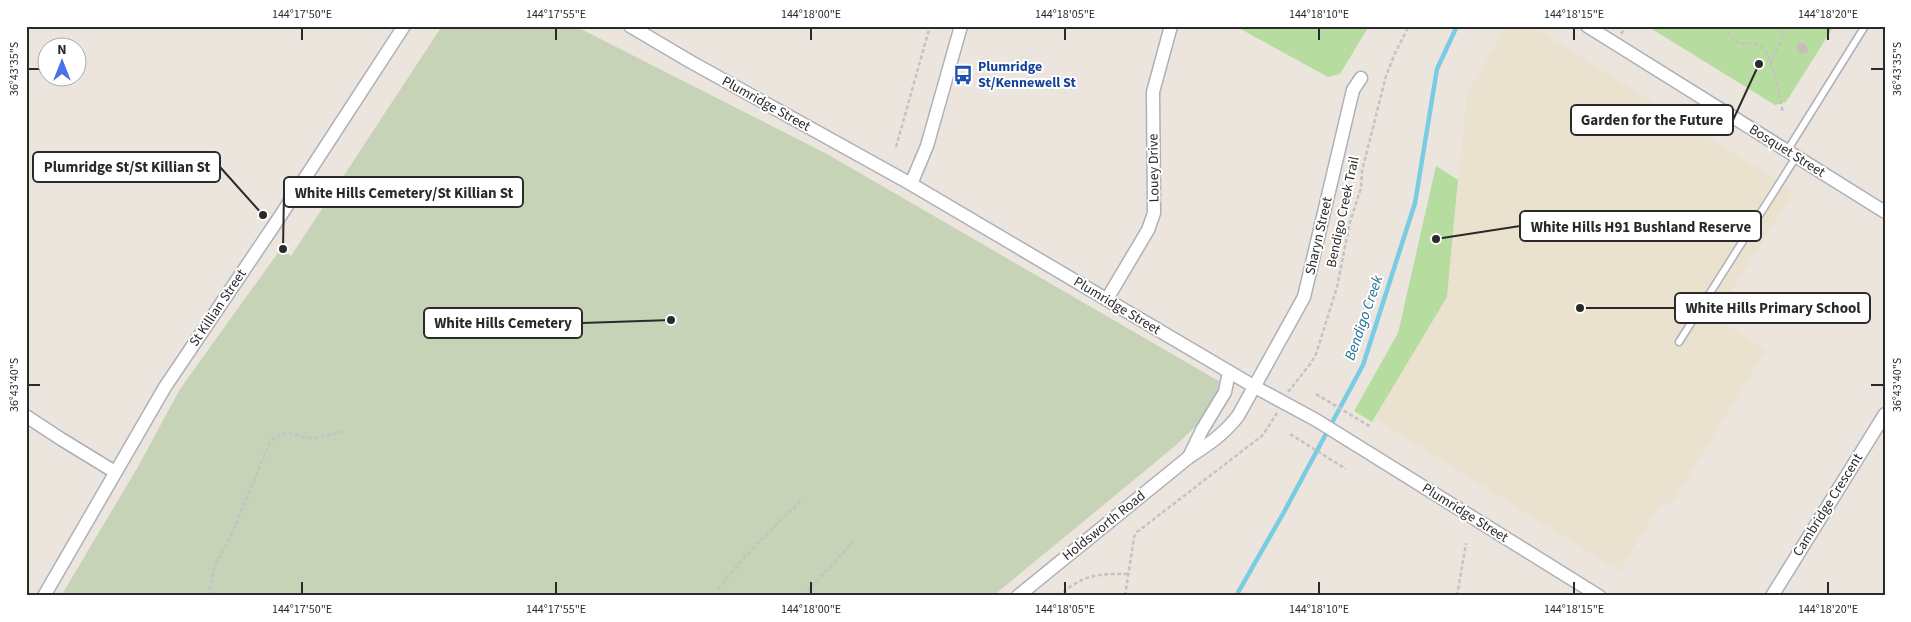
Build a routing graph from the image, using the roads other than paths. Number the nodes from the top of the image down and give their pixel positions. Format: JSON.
{"nodes":[{"id":1,"x":404,"y":26,"type":"edge"},
{"id":2,"x":630,"y":26,"type":"edge"},
{"id":3,"x":961,"y":26,"type":"edge"},
{"id":4,"x":1171,"y":26,"type":"edge"},
{"id":5,"x":1587,"y":26,"type":"edge"},
{"id":6,"x":1865,"y":26,"type":"edge"},
{"id":7,"x":1361,"y":78,"type":"dead end"},
{"id":8,"x":1791,"y":154,"type":"junction"},
{"id":9,"x":911,"y":184,"type":"junction"},
{"id":10,"x":1885,"y":212,"type":"edge"},
{"id":11,"x":1107,"y":299,"type":"junction"},
{"id":12,"x":1679,"y":342,"type":"dead end"},
{"id":13,"x":1229,"y":372,"type":"junction"},
{"id":14,"x":1255,"y":387,"type":"junction"},
{"id":15,"x":1885,"y":414,"type":"edge"},
{"id":16,"x":26,"y":416,"type":"edge"},
{"id":17,"x":1189,"y":457,"type":"junction"},
{"id":18,"x":115,"y":472,"type":"junction"},
{"id":19,"x":44,"y":596,"type":"edge"},
{"id":20,"x":1018,"y":596,"type":"edge"},
{"id":21,"x":1599,"y":596,"type":"edge"},
{"id":22,"x":1772,"y":596,"type":"edge"}],
"edges":[{"from":1,"to":18,"type":"street","name":"St Killian Street"},
{"from":2,"to":9,"type":"street","name":"Plumridge Street"},
{"from":3,"to":9,"type":"street"},
{"from":4,"to":11,"type":"street","name":"Louey Drive"},
{"from":5,"to":8,"type":"street","name":"Bosquet Street"},
{"from":6,"to":8,"type":"lane"},
{"from":7,"to":14,"type":"street","name":"Sharyn Street"},
{"from":8,"to":10,"type":"street","name":"Bosquet Street"},
{"from":8,"to":12,"type":"lane"},
{"from":9,"to":11,"type":"street","name":"Plumridge Street"},
{"from":11,"to":13,"type":"street","name":"Plumridge Street"},
{"from":13,"to":14,"type":"street","name":"Plumridge Street"},
{"from":13,"to":17,"type":"street","name":"Holdsworth Road"},
{"from":14,"to":17,"type":"street","name":"Holdsworth Road"},
{"from":14,"to":21,"type":"street","name":"Plumridge Street"},
{"from":15,"to":22,"type":"street","name":"Cambridge Crescent"},
{"from":16,"to":18,"type":"street"},
{"from":17,"to":20,"type":"street","name":"Holdsworth Road"},
{"from":18,"to":19,"type":"street","name":"St Killian Street"}]}
